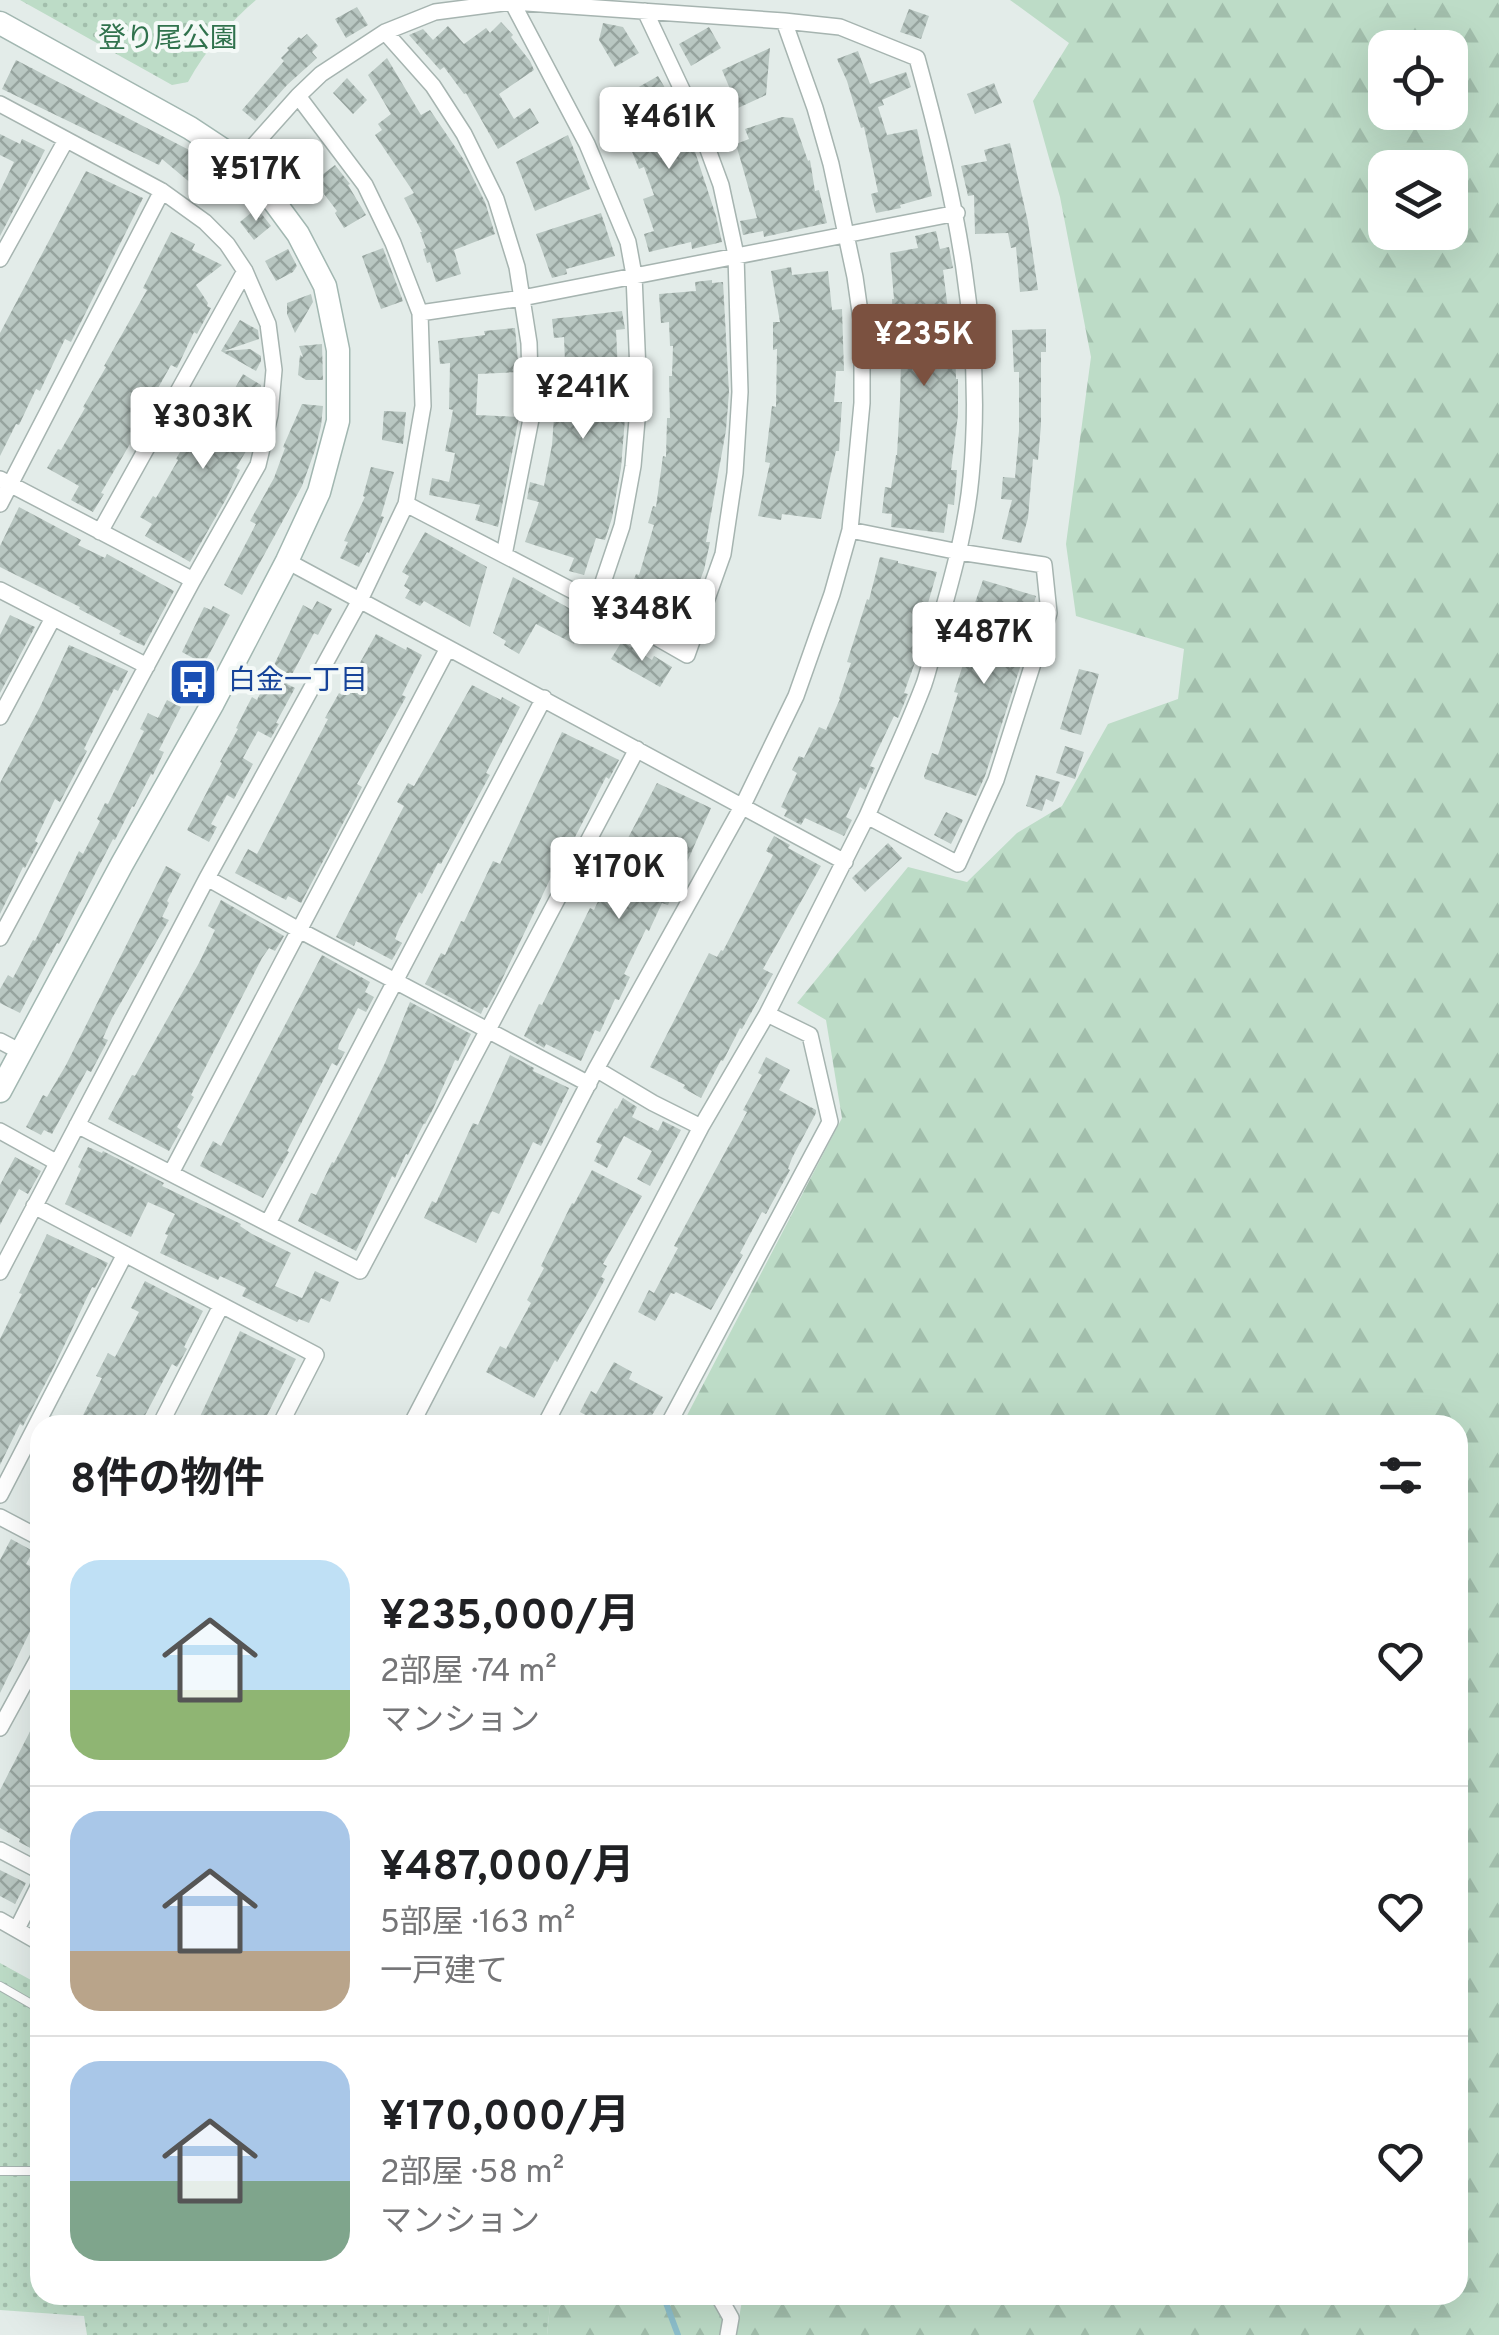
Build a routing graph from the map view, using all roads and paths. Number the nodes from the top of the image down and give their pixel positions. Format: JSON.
{"nodes":[{"id":1,"x":512,"y":2,"type":"edge"},
{"id":2,"x":646,"y":11,"type":"junction"},
{"id":3,"x":784,"y":21,"type":"junction"},
{"id":4,"x":1,"y":25,"type":"edge"},
{"id":5,"x":385,"y":32,"type":"junction"},
{"id":6,"x":298,"y":96,"type":"junction"},
{"id":7,"x":0,"y":104,"type":"edge"},
{"id":8,"x":66,"y":140,"type":"junction"},
{"id":9,"x":240,"y":161,"type":"junction"},
{"id":10,"x":162,"y":191,"type":"junction"},
{"id":11,"x":956,"y":214,"type":"junction"},
{"id":12,"x":846,"y":234,"type":"junction"},
{"id":13,"x":736,"y":255,"type":"junction"},
{"id":14,"x":0,"y":259,"type":"edge"},
{"id":15,"x":245,"y":271,"type":"junction"},
{"id":16,"x":634,"y":275,"type":"junction"},
{"id":17,"x":522,"y":298,"type":"junction"},
{"id":18,"x":420,"y":313,"type":"junction"},
{"id":19,"x":5,"y":482,"type":"edge"},
{"id":20,"x":0,"y":504,"type":"edge"},
{"id":21,"x":406,"y":504,"type":"junction"},
{"id":22,"x":850,"y":530,"type":"junction"},
{"id":23,"x":100,"y":532,"type":"junction"},
{"id":24,"x":959,"y":552,"type":"junction"},
{"id":25,"x":504,"y":556,"type":"junction"},
{"id":26,"x":288,"y":561,"type":"junction"},
{"id":27,"x":193,"y":580,"type":"junction"},
{"id":28,"x":0,"y":590,"type":"edge"},
{"id":29,"x":360,"y":600,"type":"junction"},
{"id":30,"x":596,"y":603,"type":"junction"},
{"id":31,"x":53,"y":618,"type":"junction"},
{"id":32,"x":448,"y":648,"type":"junction"},
{"id":33,"x":148,"y":666,"type":"junction"},
{"id":34,"x":544,"y":698,"type":"junction"},
{"id":35,"x":0,"y":717,"type":"edge"},
{"id":36,"x":638,"y":749,"type":"junction"},
{"id":37,"x":744,"y":805,"type":"junction"},
{"id":38,"x":867,"y":816,"type":"junction"},
{"id":39,"x":845,"y":862,"type":"junction"},
{"id":40,"x":207,"y":878,"type":"junction"},
{"id":41,"x":4,"y":920,"type":"edge"},
{"id":42,"x":299,"y":930,"type":"junction"},
{"id":43,"x":0,"y":938,"type":"edge"},
{"id":44,"x":396,"y":981,"type":"junction"},
{"id":45,"x":768,"y":1014,"type":"junction"},
{"id":46,"x":488,"y":1030,"type":"junction"},
{"id":47,"x":10,"y":1047,"type":"edge"},
{"id":48,"x":592,"y":1076,"type":"junction"},
{"id":49,"x":0,"y":1091,"type":"edge"},
{"id":50,"x":77,"y":1125,"type":"junction"},
{"id":51,"x":701,"y":1127,"type":"junction"},
{"id":52,"x":0,"y":1131,"type":"edge"},
{"id":53,"x":56,"y":1162,"type":"junction"},
{"id":54,"x":170,"y":1173,"type":"junction"},
{"id":55,"x":34,"y":1206,"type":"junction"},
{"id":56,"x":268,"y":1223,"type":"junction"},
{"id":57,"x":124,"y":1254,"type":"junction"},
{"id":58,"x":0,"y":1272,"type":"edge"},
{"id":59,"x":221,"y":1306,"type":"junction"},
{"id":60,"x":42,"y":1415,"type":"edge"},
{"id":61,"x":165,"y":1415,"type":"edge"},
{"id":62,"x":285,"y":1415,"type":"edge"},
{"id":63,"x":416,"y":1415,"type":"edge"},
{"id":64,"x":551,"y":1415,"type":"edge"},
{"id":65,"x":673,"y":1415,"type":"edge"},
{"id":66,"x":30,"y":1437,"type":"edge"},
{"id":67,"x":0,"y":1496,"type":"edge"},
{"id":68,"x":0,"y":1517,"type":"edge"},
{"id":69,"x":30,"y":1533,"type":"edge"},
{"id":70,"x":30,"y":1673,"type":"edge"},
{"id":71,"x":0,"y":1728,"type":"edge"},
{"id":72,"x":0,"y":1850,"type":"edge"},
{"id":73,"x":30,"y":1866,"type":"edge"},
{"id":74,"x":30,"y":1903,"type":"edge"},
{"id":75,"x":0,"y":1920,"type":"edge"},
{"id":76,"x":17,"y":1929,"type":"junction"},
{"id":77,"x":30,"y":1936,"type":"edge"},
{"id":78,"x":0,"y":1986,"type":"edge"},
{"id":79,"x":30,"y":2002,"type":"edge"},
{"id":80,"x":30,"y":2170,"type":"edge"},
{"id":81,"x":0,"y":2172,"type":"edge"},
{"id":82,"x":723,"y":2305,"type":"edge"},
{"id":83,"x":728,"y":2335,"type":"edge"}],
"edges":[{"from":1,"to":2,"type":"street"},
{"from":1,"to":5,"type":"street"},
{"from":1,"to":16,"type":"street"},
{"from":2,"to":3,"type":"street"},
{"from":2,"to":13,"type":"street"},
{"from":3,"to":11,"type":"street"},
{"from":3,"to":12,"type":"street"},
{"from":4,"to":9,"type":"street"},
{"from":5,"to":6,"type":"street"},
{"from":5,"to":17,"type":"street"},
{"from":6,"to":9,"type":"street"},
{"from":6,"to":18,"type":"street"},
{"from":7,"to":8,"type":"street"},
{"from":8,"to":10,"type":"street"},
{"from":8,"to":14,"type":"street"},
{"from":9,"to":26,"type":"street"},
{"from":10,"to":15,"type":"street"},
{"from":10,"to":19,"type":"street"},
{"from":11,"to":12,"type":"street"},
{"from":11,"to":24,"type":"street"},
{"from":12,"to":13,"type":"street"},
{"from":12,"to":22,"type":"street"},
{"from":13,"to":16,"type":"street"},
{"from":13,"to":30,"type":"street"},
{"from":15,"to":23,"type":"street"},
{"from":15,"to":27,"type":"street"},
{"from":16,"to":17,"type":"street"},
{"from":16,"to":30,"type":"street"},
{"from":17,"to":18,"type":"street"},
{"from":17,"to":25,"type":"street"},
{"from":18,"to":21,"type":"street"},
{"from":19,"to":20,"type":"street"},
{"from":19,"to":23,"type":"street"},
{"from":21,"to":25,"type":"street"},
{"from":21,"to":29,"type":"street"},
{"from":22,"to":24,"type":"street"},
{"from":22,"to":37,"type":"street"},
{"from":23,"to":27,"type":"street"},
{"from":24,"to":38,"type":"street"},
{"from":24,"to":38,"type":"street"},
{"from":25,"to":30,"type":"street"},
{"from":26,"to":29,"type":"street"},
{"from":26,"to":47,"type":"street"},
{"from":27,"to":33,"type":"street"},
{"from":28,"to":31,"type":"street"},
{"from":29,"to":32,"type":"street"},
{"from":29,"to":40,"type":"street"},
{"from":31,"to":33,"type":"street"},
{"from":31,"to":35,"type":"street"},
{"from":32,"to":34,"type":"street"},
{"from":32,"to":42,"type":"street"},
{"from":33,"to":41,"type":"street"},
{"from":34,"to":36,"type":"street"},
{"from":34,"to":44,"type":"street"},
{"from":36,"to":37,"type":"street"},
{"from":36,"to":46,"type":"street"},
{"from":37,"to":39,"type":"street"},
{"from":37,"to":48,"type":"street"},
{"from":38,"to":39,"type":"street"},
{"from":39,"to":45,"type":"street"},
{"from":40,"to":42,"type":"street"},
{"from":40,"to":50,"type":"street"},
{"from":41,"to":43,"type":"street"},
{"from":42,"to":44,"type":"street"},
{"from":42,"to":54,"type":"street"},
{"from":44,"to":46,"type":"street"},
{"from":44,"to":56,"type":"street"},
{"from":45,"to":51,"type":"street"},
{"from":45,"to":65,"type":"street"},
{"from":46,"to":48,"type":"street"},
{"from":46,"to":56,"type":"street"},
{"from":47,"to":49,"type":"street"},
{"from":48,"to":51,"type":"street"},
{"from":48,"to":63,"type":"street"},
{"from":50,"to":53,"type":"street"},
{"from":50,"to":54,"type":"street"},
{"from":51,"to":64,"type":"street"},
{"from":52,"to":53,"type":"street"},
{"from":53,"to":55,"type":"street"},
{"from":54,"to":56,"type":"street"},
{"from":55,"to":57,"type":"street"},
{"from":55,"to":58,"type":"street"},
{"from":57,"to":59,"type":"street"},
{"from":57,"to":60,"type":"street"},
{"from":59,"to":61,"type":"street"},
{"from":59,"to":62,"type":"street"},
{"from":66,"to":67,"type":"street"},
{"from":68,"to":69,"type":"street"},
{"from":70,"to":71,"type":"street"},
{"from":72,"to":73,"type":"street"},
{"from":74,"to":76,"type":"street"},
{"from":75,"to":76,"type":"street"},
{"from":76,"to":77,"type":"street"},
{"from":78,"to":79,"type":"lane"},
{"from":80,"to":81,"type":"lane"},
{"from":82,"to":83,"type":"street"}]}
